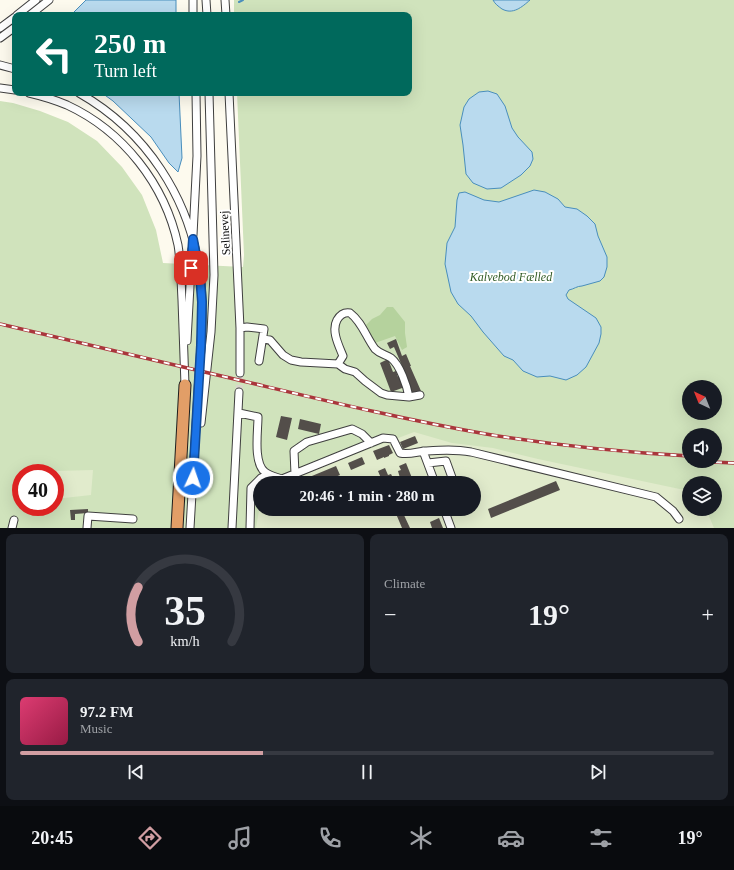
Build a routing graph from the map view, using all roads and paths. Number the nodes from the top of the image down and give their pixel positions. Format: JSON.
{"nodes":[{"id":1,"x":36,"y":0,"type":"edge"},
{"id":2,"x":49,"y":0,"type":"edge"},
{"id":3,"x":193,"y":0,"type":"edge"},
{"id":4,"x":206,"y":0,"type":"edge"},
{"id":5,"x":225,"y":0,"type":"edge"},
{"id":6,"x":21,"y":12,"type":"edge"},
{"id":7,"x":34,"y":12,"type":"edge"},
{"id":8,"x":193,"y":12,"type":"edge"},
{"id":9,"x":207,"y":12,"type":"edge"},
{"id":10,"x":226,"y":12,"type":"edge"},
{"id":11,"x":12,"y":19,"type":"edge"},
{"id":12,"x":0,"y":28,"type":"edge"},
{"id":13,"x":12,"y":29,"type":"edge"},
{"id":14,"x":0,"y":38,"type":"edge"},
{"id":15,"x":0,"y":66,"type":"edge"},
{"id":16,"x":12,"y":68,"type":"edge"},
{"id":17,"x":0,"y":88,"type":"edge"},
{"id":18,"x":12,"y":90,"type":"edge"},
{"id":19,"x":39,"y":96,"type":"edge"},
{"id":20,"x":83,"y":96,"type":"edge"},
{"id":21,"x":196,"y":96,"type":"edge"},
{"id":22,"x":209,"y":96,"type":"edge"},
{"id":23,"x":230,"y":96,"type":"edge"},
{"id":24,"x":193,"y":239,"type":"junction"},
{"id":25,"x":240,"y":328,"type":"junction"},
{"id":26,"x":263,"y":339,"type":"junction"},
{"id":27,"x":259,"y":360,"type":"dead end"},
{"id":28,"x":338,"y":364,"type":"junction"},
{"id":29,"x":240,"y":373,"type":"tunnel mouth"},
{"id":30,"x":185,"y":385,"type":"junction"},
{"id":31,"x":240,"y":392,"type":"tunnel mouth"},
{"id":32,"x":420,"y":395,"type":"dead end"},
{"id":33,"x":409,"y":397,"type":"junction"},
{"id":34,"x":239,"y":413,"type":"junction"},
{"id":35,"x":371,"y":443,"type":"junction"},
{"id":36,"x":423,"y":451,"type":"junction"},
{"id":37,"x":428,"y":463,"type":"junction"},
{"id":38,"x":295,"y":474,"type":"junction"},
{"id":39,"x":268,"y":475,"type":"junction"},
{"id":40,"x":433,"y":476,"type":"edge"},
{"id":41,"x":451,"y":476,"type":"edge"},
{"id":42,"x":193,"y":488,"type":"junction"},
{"id":43,"x":447,"y":516,"type":"edge"},
{"id":44,"x":133,"y":519,"type":"dead end"},
{"id":45,"x":679,"y":519,"type":"dead end"},
{"id":46,"x":14,"y":520,"type":"dead end"},
{"id":47,"x":12,"y":528,"type":"edge"},
{"id":48,"x":87,"y":528,"type":"edge"},
{"id":49,"x":177,"y":528,"type":"edge"},
{"id":50,"x":190,"y":528,"type":"edge"},
{"id":51,"x":232,"y":528,"type":"edge"},
{"id":52,"x":250,"y":528,"type":"edge"},
{"id":53,"x":451,"y":528,"type":"edge"}],
"edges":[{"from":1,"to":6,"type":"street"},
{"from":2,"to":7,"type":"street"},
{"from":3,"to":8,"type":"street"},
{"from":4,"to":9,"type":"street"},
{"from":5,"to":10,"type":"street"},
{"from":11,"to":12,"type":"street"},
{"from":13,"to":14,"type":"street"},
{"from":15,"to":16,"type":"street"},
{"from":17,"to":18,"type":"street"},
{"from":19,"to":30,"type":"street"},
{"from":20,"to":24,"type":"street"},
{"from":21,"to":24,"type":"street"},
{"from":22,"to":42,"type":"street"},
{"from":23,"to":25,"type":"street","name":"Selinevej"},
{"from":24,"to":30,"type":"street"},
{"from":24,"to":42,"type":"street"},
{"from":25,"to":26,"type":"street"},
{"from":25,"to":29,"type":"street","name":"Selinevej"},
{"from":26,"to":27,"type":"street"},
{"from":26,"to":28,"type":"street"},
{"from":28,"to":33,"type":"street"},
{"from":28,"to":33,"type":"street"},
{"from":30,"to":49,"type":"highway"},
{"from":31,"to":34,"type":"street"},
{"from":32,"to":33,"type":"street"},
{"from":34,"to":39,"type":"street"},
{"from":34,"to":51,"type":"street"},
{"from":35,"to":36,"type":"street"},
{"from":35,"to":38,"type":"street"},
{"from":35,"to":38,"type":"street"},
{"from":36,"to":37,"type":"street"},
{"from":36,"to":45,"type":"street"},
{"from":37,"to":40,"type":"street"},
{"from":37,"to":41,"type":"street"},
{"from":38,"to":39,"type":"street"},
{"from":39,"to":52,"type":"street"},
{"from":42,"to":50,"type":"street"},
{"from":43,"to":53,"type":"street"},
{"from":44,"to":48,"type":"street"},
{"from":46,"to":47,"type":"street"}]}
